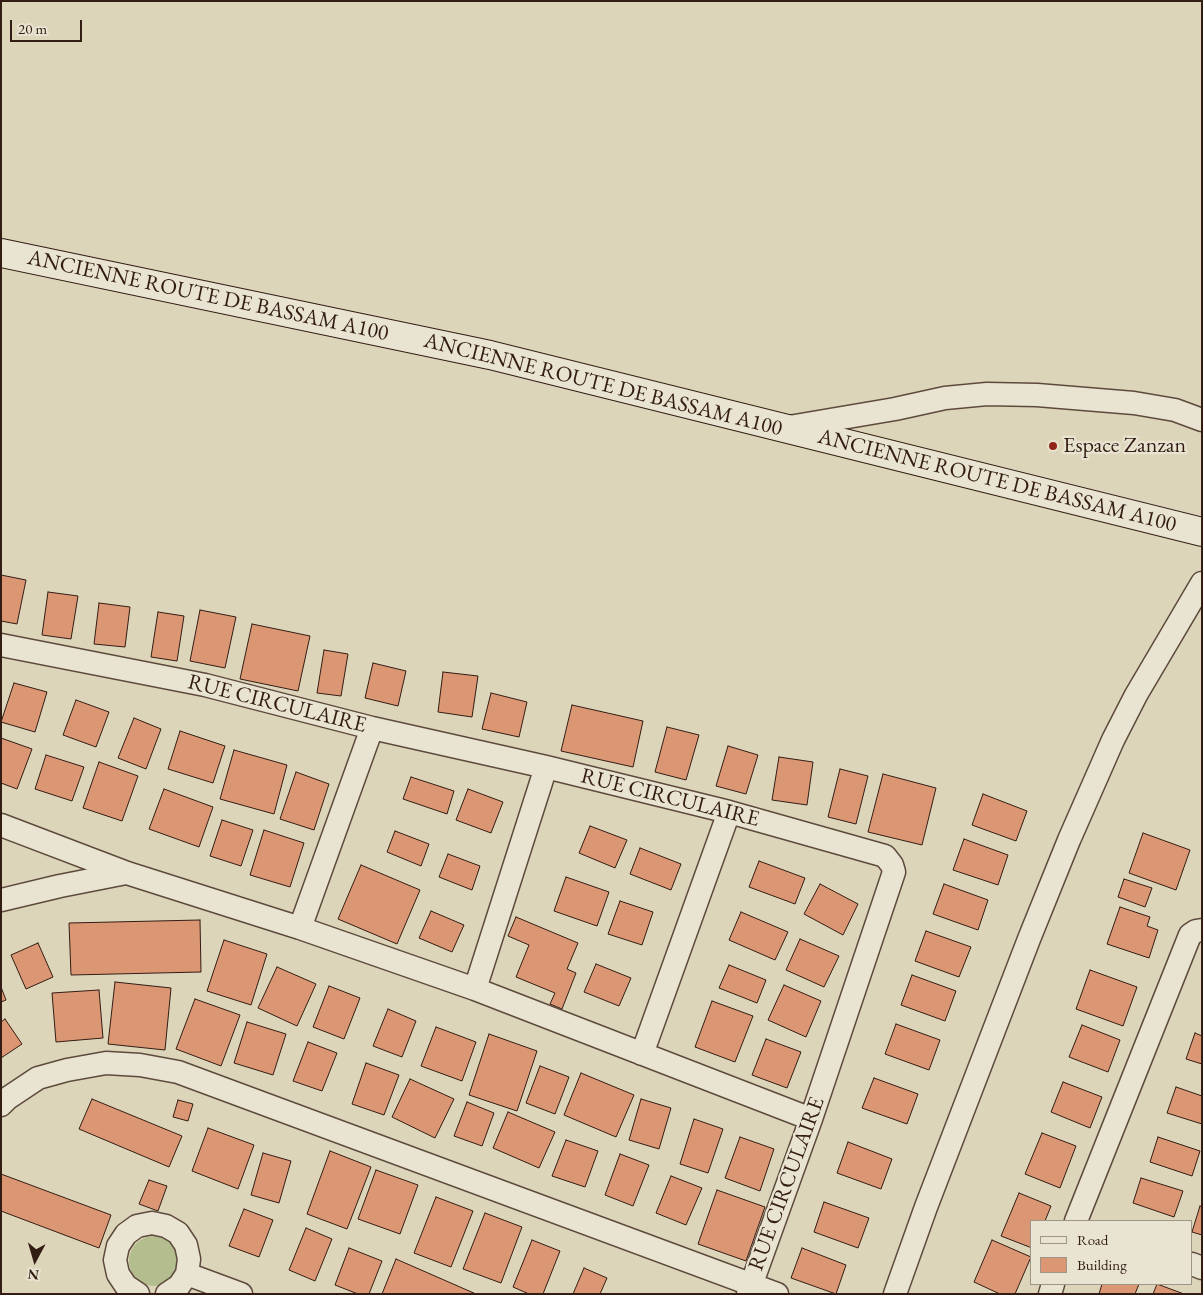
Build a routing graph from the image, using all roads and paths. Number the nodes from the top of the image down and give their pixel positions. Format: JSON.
{"nodes":[{"id":1,"x":1,"y":252,"type":"edge"},
{"id":2,"x":1202,"y":420,"type":"edge"},
{"id":3,"x":784,"y":428,"type":"junction"},
{"id":4,"x":1202,"y":532,"type":"edge"},
{"id":5,"x":1202,"y":583,"type":"edge"},
{"id":6,"x":1,"y":645,"type":"edge"},
{"id":7,"x":372,"y":728,"type":"junction"},
{"id":8,"x":546,"y":767,"type":"junction"},
{"id":9,"x":729,"y":812,"type":"junction"},
{"id":10,"x":1,"y":826,"type":"edge"},
{"id":11,"x":127,"y":873,"type":"junction"},
{"id":12,"x":1,"y":900,"type":"edge"},
{"id":13,"x":300,"y":928,"type":"junction"},
{"id":14,"x":1202,"y":930,"type":"edge"},
{"id":15,"x":475,"y":988,"type":"junction"},
{"id":16,"x":642,"y":1054,"type":"junction"},
{"id":17,"x":1,"y":1105,"type":"edge"},
{"id":18,"x":811,"y":1118,"type":"junction"},
{"id":19,"x":1077,"y":1220,"type":"edge"},
{"id":20,"x":187,"y":1274,"type":"junction"},
{"id":21,"x":750,"y":1289,"type":"edge"},
{"id":22,"x":138,"y":1294,"type":"edge"},
{"id":23,"x":167,"y":1294,"type":"edge"},
{"id":24,"x":241,"y":1294,"type":"edge"},
{"id":25,"x":777,"y":1294,"type":"edge"},
{"id":26,"x":895,"y":1294,"type":"edge"}],
"edges":[{"from":1,"to":3,"type":"main road","name":"ANCIENNE ROUTE DE BASSAM A100"},
{"from":2,"to":3,"type":"street"},
{"from":3,"to":4,"type":"main road","name":"ANCIENNE ROUTE DE BASSAM A100"},
{"from":5,"to":26,"type":"street"},
{"from":6,"to":7,"type":"street","name":"RUE CIRCULAIRE"},
{"from":7,"to":8,"type":"street","name":"RUE CIRCULAIRE"},
{"from":7,"to":13,"type":"street"},
{"from":8,"to":9,"type":"street","name":"RUE CIRCULAIRE"},
{"from":8,"to":15,"type":"street"},
{"from":9,"to":16,"type":"street"},
{"from":9,"to":18,"type":"street","name":"RUE CIRCULAIRE"},
{"from":10,"to":11,"type":"street"},
{"from":11,"to":12,"type":"street"},
{"from":11,"to":13,"type":"street"},
{"from":13,"to":15,"type":"street"},
{"from":14,"to":19,"type":"street"},
{"from":15,"to":16,"type":"street"},
{"from":16,"to":18,"type":"street"},
{"from":17,"to":21,"type":"street"},
{"from":18,"to":21,"type":"street","name":"RUE CIRCULAIRE"},
{"from":20,"to":22,"type":"street"},
{"from":20,"to":23,"type":"street"},
{"from":20,"to":24,"type":"street"},
{"from":21,"to":25,"type":"street"}]}
